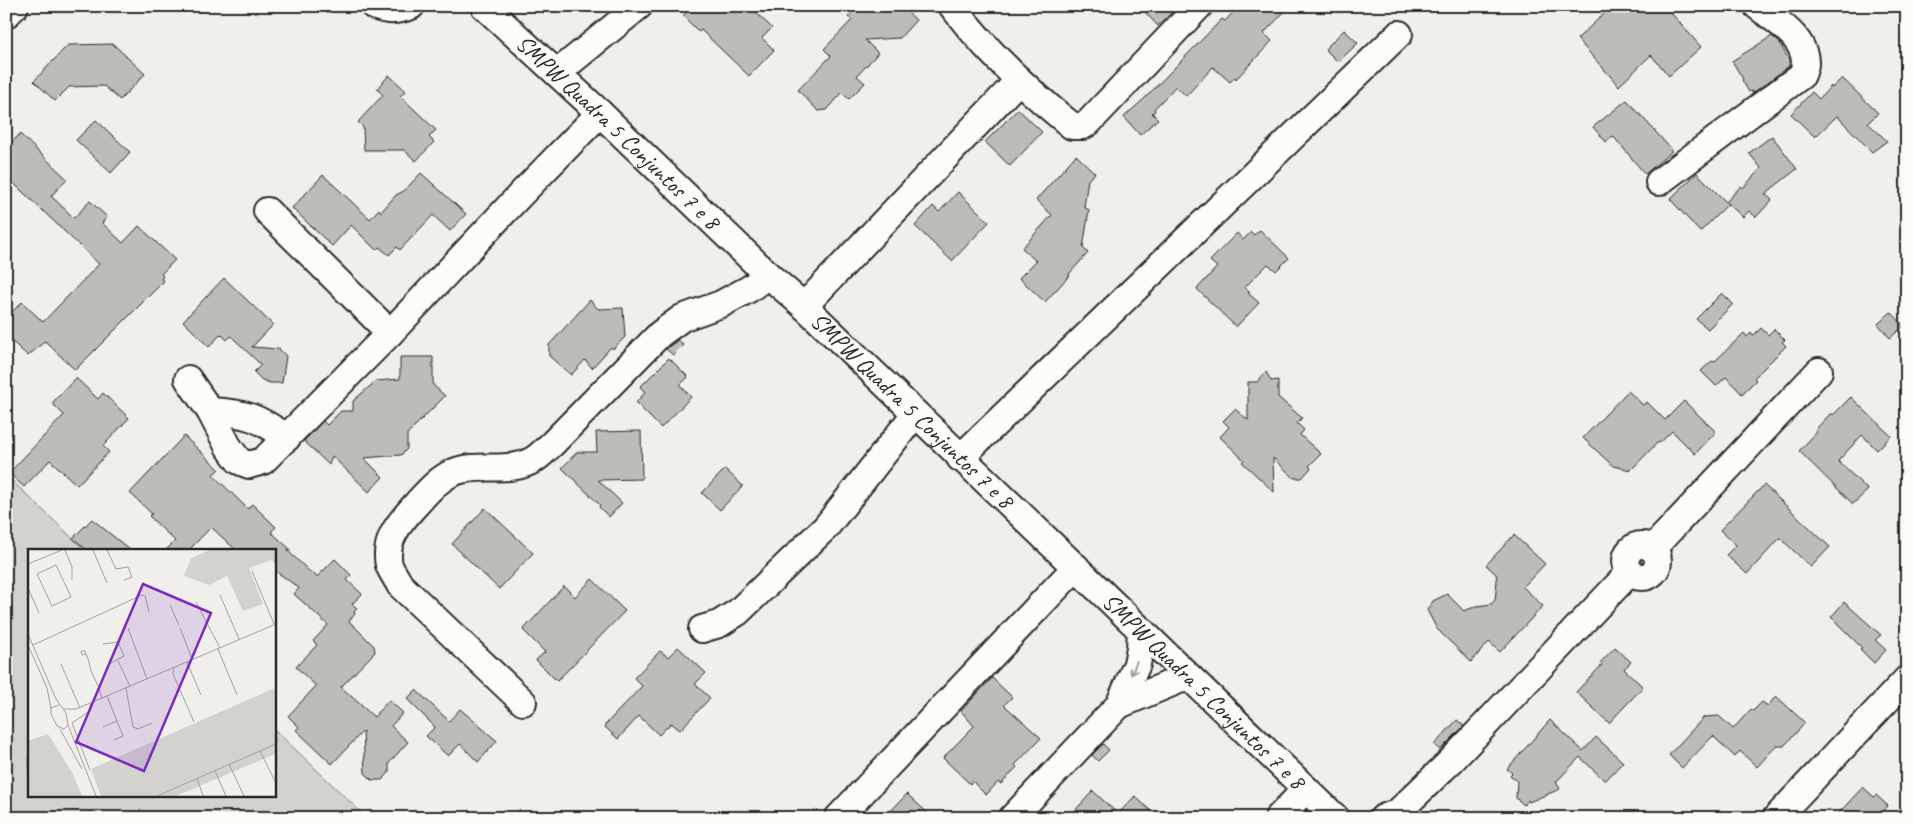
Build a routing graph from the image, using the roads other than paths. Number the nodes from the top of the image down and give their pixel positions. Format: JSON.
{"nodes":[{"id":1,"x":15,"y":6,"type":"edge"},
{"id":2,"x":374,"y":6,"type":"edge"},
{"id":3,"x":411,"y":6,"type":"edge"},
{"id":4,"x":484,"y":6,"type":"edge"},
{"id":5,"x":639,"y":6,"type":"edge"},
{"id":6,"x":952,"y":6,"type":"edge"},
{"id":7,"x":1199,"y":6,"type":"edge"},
{"id":8,"x":1757,"y":6,"type":"edge"},
{"id":9,"x":6,"y":15,"type":"edge"},
{"id":10,"x":1399,"y":34,"type":"dead end"},
{"id":11,"x":557,"y":73,"type":"junction"},
{"id":12,"x":1019,"y":80,"type":"junction"},
{"id":13,"x":600,"y":113,"type":"junction"},
{"id":14,"x":1659,"y":182,"type":"dead end"},
{"id":15,"x":267,"y":211,"type":"dead end"},
{"id":16,"x":768,"y":275,"type":"junction"},
{"id":17,"x":804,"y":306,"type":"junction"},
{"id":18,"x":390,"y":333,"type":"junction"},
{"id":19,"x":1818,"y":371,"type":"dead end"},
{"id":20,"x":188,"y":379,"type":"dead end"},
{"id":21,"x":210,"y":411,"type":"junction"},
{"id":22,"x":914,"y":414,"type":"junction"},
{"id":23,"x":287,"y":438,"type":"junction"},
{"id":24,"x":960,"y":458,"type":"junction"},
{"id":25,"x":1076,"y":567,"type":"junction"},
{"id":26,"x":702,"y":629,"type":"dead end"},
{"id":27,"x":1141,"y":630,"type":"junction"},
{"id":28,"x":1190,"y":678,"type":"junction"},
{"id":29,"x":1907,"y":679,"type":"edge"},
{"id":30,"x":523,"y":702,"type":"dead end"},
{"id":31,"x":1119,"y":705,"type":"junction"},
{"id":32,"x":1306,"y":790,"type":"junction"},
{"id":33,"x":1393,"y":816,"type":"edge"},
{"id":34,"x":838,"y":818,"type":"edge"},
{"id":35,"x":1012,"y":818,"type":"edge"},
{"id":36,"x":1278,"y":818,"type":"edge"},
{"id":37,"x":1336,"y":818,"type":"edge"},
{"id":38,"x":1776,"y":818,"type":"edge"}],
"edges":[{"from":1,"to":9,"type":"street"},
{"from":2,"to":3,"type":"street"},
{"from":4,"to":11,"type":"street","name":"SMPW Quadra 5 Conjuntos 7 e 8"},
{"from":5,"to":11,"type":"street"},
{"from":6,"to":12,"type":"street"},
{"from":7,"to":12,"type":"street"},
{"from":8,"to":14,"type":"street"},
{"from":10,"to":24,"type":"street"},
{"from":11,"to":13,"type":"street","name":"SMPW Quadra 5 Conjuntos 7 e 8"},
{"from":12,"to":17,"type":"street"},
{"from":13,"to":16,"type":"street","name":"SMPW Quadra 5 Conjuntos 7 e 8"},
{"from":13,"to":18,"type":"street"},
{"from":15,"to":18,"type":"street"},
{"from":16,"to":17,"type":"street","name":"SMPW Quadra 5 Conjuntos 7 e 8"},
{"from":16,"to":30,"type":"street"},
{"from":17,"to":22,"type":"street","name":"SMPW Quadra 5 Conjuntos 7 e 8"},
{"from":18,"to":23,"type":"street"},
{"from":19,"to":33,"type":"street"},
{"from":20,"to":21,"type":"street"},
{"from":21,"to":23,"type":"street"},
{"from":21,"to":23,"type":"street"},
{"from":22,"to":24,"type":"street","name":"SMPW Quadra 5 Conjuntos 7 e 8"},
{"from":22,"to":26,"type":"street"},
{"from":24,"to":25,"type":"street","name":"SMPW Quadra 5 Conjuntos 7 e 8"},
{"from":25,"to":27,"type":"street","name":"SMPW Quadra 5 Conjuntos 7 e 8"},
{"from":25,"to":34,"type":"street"},
{"from":27,"to":28,"type":"street","name":"SMPW Quadra 5 Conjuntos 7 e 8"},
{"from":27,"to":31,"type":"street","one_way":true},
{"from":28,"to":31,"type":"street"},
{"from":28,"to":32,"type":"street","name":"SMPW Quadra 5 Conjuntos 7 e 8"},
{"from":29,"to":38,"type":"street"},
{"from":31,"to":35,"type":"street"},
{"from":32,"to":36,"type":"street"},
{"from":32,"to":37,"type":"street","name":"SMPW Quadra 5 Conjuntos 7 e 8"}]}
